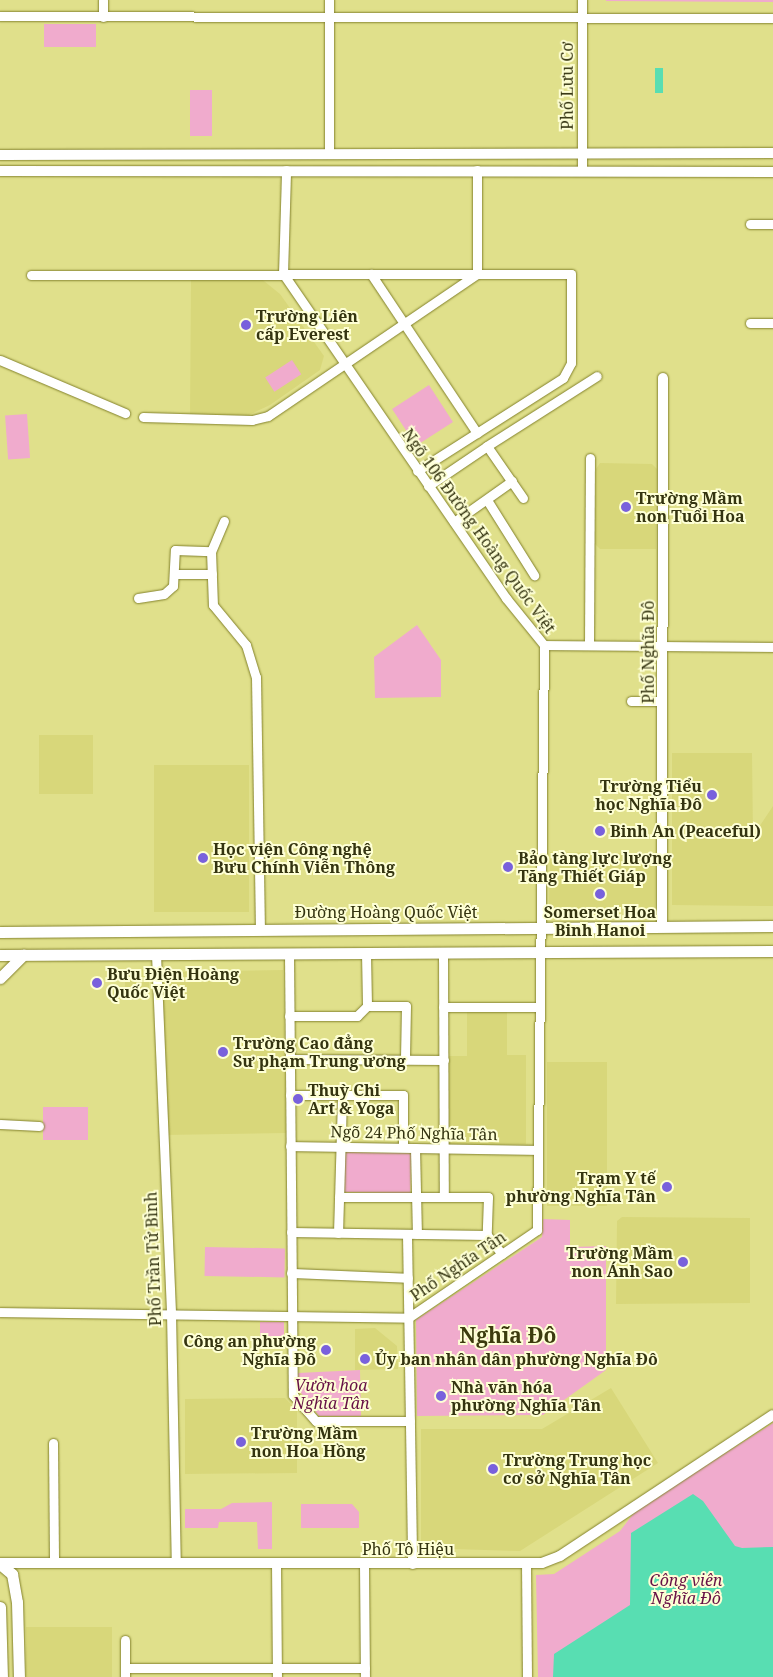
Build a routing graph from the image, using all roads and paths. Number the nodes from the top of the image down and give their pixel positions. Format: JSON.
{"nodes":[{"id":1,"x":103,"y":0,"type":"edge"},
{"id":2,"x":329,"y":0,"type":"edge"},
{"id":3,"x":582,"y":0,"type":"edge"},
{"id":4,"x":0,"y":16,"type":"edge"},
{"id":5,"x":103,"y":17,"type":"junction"},
{"id":6,"x":329,"y":17,"type":"junction"},
{"id":7,"x":582,"y":17,"type":"junction"},
{"id":8,"x":773,"y":18,"type":"edge"},
{"id":9,"x":773,"y":153,"type":"edge"},
{"id":10,"x":329,"y":154,"type":"junction"},
{"id":11,"x":582,"y":154,"type":"junction"},
{"id":12,"x":0,"y":155,"type":"edge"},
{"id":13,"x":286,"y":170,"type":"junction"},
{"id":14,"x":477,"y":170,"type":"junction"},
{"id":15,"x":0,"y":171,"type":"edge"},
{"id":16,"x":582,"y":171,"type":"junction"},
{"id":17,"x":773,"y":172,"type":"edge"},
{"id":18,"x":750,"y":224,"type":"dead end"},
{"id":19,"x":773,"y":224,"type":"edge"},
{"id":20,"x":283,"y":274,"type":"junction"},
{"id":21,"x":371,"y":274,"type":"junction"},
{"id":22,"x":476,"y":274,"type":"junction"},
{"id":23,"x":31,"y":275,"type":"dead end"},
{"id":24,"x":773,"y":322,"type":"edge"},
{"id":25,"x":750,"y":323,"type":"dead end"},
{"id":26,"x":403,"y":324,"type":"junction"},
{"id":27,"x":0,"y":360,"type":"edge"},
{"id":28,"x":342,"y":363,"type":"junction"},
{"id":29,"x":597,"y":376,"type":"dead end"},
{"id":30,"x":663,"y":378,"type":"dead end"},
{"id":31,"x":125,"y":413,"type":"dead end"},
{"id":32,"x":143,"y":417,"type":"dead end"},
{"id":33,"x":477,"y":433,"type":"junction"},
{"id":34,"x":486,"y":446,"type":"junction"},
{"id":35,"x":590,"y":458,"type":"dead end"},
{"id":36,"x":418,"y":471,"type":"junction"},
{"id":37,"x":512,"y":481,"type":"junction"},
{"id":38,"x":428,"y":486,"type":"junction"},
{"id":39,"x":523,"y":498,"type":"dead end"},
{"id":40,"x":487,"y":500,"type":"junction"},
{"id":41,"x":224,"y":521,"type":"dead end"},
{"id":42,"x":454,"y":522,"type":"junction"},
{"id":43,"x":211,"y":551,"type":"junction"},
{"id":44,"x":174,"y":574,"type":"junction"},
{"id":45,"x":212,"y":574,"type":"junction"},
{"id":46,"x":534,"y":575,"type":"dead end"},
{"id":47,"x":138,"y":598,"type":"dead end"},
{"id":48,"x":544,"y":645,"type":"junction"},
{"id":49,"x":589,"y":645,"type":"junction"},
{"id":50,"x":663,"y":646,"type":"junction"},
{"id":51,"x":773,"y":648,"type":"edge"},
{"id":52,"x":631,"y":701,"type":"dead end"},
{"id":53,"x":662,"y":701,"type":"junction"},
{"id":54,"x":662,"y":926,"type":"junction"},
{"id":55,"x":773,"y":926,"type":"edge"},
{"id":56,"x":541,"y":928,"type":"junction"},
{"id":57,"x":260,"y":930,"type":"junction"},
{"id":58,"x":0,"y":932,"type":"edge"},
{"id":59,"x":773,"y":951,"type":"edge"},
{"id":60,"x":443,"y":952,"type":"junction"},
{"id":61,"x":540,"y":952,"type":"junction"},
{"id":62,"x":366,"y":953,"type":"junction"},
{"id":63,"x":23,"y":954,"type":"junction"},
{"id":64,"x":156,"y":954,"type":"junction"},
{"id":65,"x":289,"y":954,"type":"junction"},
{"id":66,"x":0,"y":955,"type":"edge"},
{"id":67,"x":0,"y":978,"type":"edge"},
{"id":68,"x":368,"y":1006,"type":"junction"},
{"id":69,"x":443,"y":1007,"type":"junction"},
{"id":70,"x":539,"y":1007,"type":"junction"},
{"id":71,"x":289,"y":1016,"type":"junction"},
{"id":72,"x":289,"y":1058,"type":"junction"},
{"id":73,"x":406,"y":1060,"type":"junction"},
{"id":74,"x":444,"y":1060,"type":"junction"},
{"id":75,"x":290,"y":1095,"type":"junction"},
{"id":76,"x":342,"y":1095,"type":"junction"},
{"id":77,"x":0,"y":1124,"type":"edge"},
{"id":78,"x":39,"y":1126,"type":"dead end"},
{"id":79,"x":290,"y":1146,"type":"junction"},
{"id":80,"x":341,"y":1146,"type":"junction"},
{"id":81,"x":403,"y":1148,"type":"junction"},
{"id":82,"x":415,"y":1148,"type":"junction"},
{"id":83,"x":444,"y":1148,"type":"junction"},
{"id":84,"x":537,"y":1150,"type":"junction"},
{"id":85,"x":340,"y":1197,"type":"junction"},
{"id":86,"x":416,"y":1197,"type":"junction"},
{"id":87,"x":444,"y":1197,"type":"junction"},
{"id":88,"x":290,"y":1232,"type":"junction"},
{"id":89,"x":338,"y":1233,"type":"junction"},
{"id":90,"x":407,"y":1234,"type":"junction"},
{"id":91,"x":417,"y":1234,"type":"junction"},
{"id":92,"x":488,"y":1235,"type":"junction"},
{"id":93,"x":502,"y":1254,"type":"junction"},
{"id":94,"x":291,"y":1273,"type":"junction"},
{"id":95,"x":408,"y":1278,"type":"junction"},
{"id":96,"x":0,"y":1312,"type":"edge"},
{"id":97,"x":171,"y":1314,"type":"junction"},
{"id":98,"x":291,"y":1317,"type":"junction"},
{"id":99,"x":408,"y":1318,"type":"junction"},
{"id":100,"x":773,"y":1415,"type":"edge"},
{"id":101,"x":410,"y":1421,"type":"junction"},
{"id":102,"x":53,"y":1442,"type":"dead end"},
{"id":103,"x":54,"y":1562,"type":"junction"},
{"id":104,"x":0,"y":1563,"type":"edge"},
{"id":105,"x":176,"y":1563,"type":"junction"},
{"id":106,"x":276,"y":1563,"type":"junction"},
{"id":107,"x":526,"y":1563,"type":"junction"},
{"id":108,"x":412,"y":1564,"type":"junction"},
{"id":109,"x":364,"y":1565,"type":"junction"},
{"id":110,"x":0,"y":1607,"type":"edge"},
{"id":111,"x":1,"y":1614,"type":"edge"},
{"id":112,"x":18,"y":1614,"type":"junction"},
{"id":113,"x":125,"y":1640,"type":"dead end"},
{"id":114,"x":124,"y":1672,"type":"edge"},
{"id":115,"x":277,"y":1672,"type":"edge"},
{"id":116,"x":365,"y":1672,"type":"edge"},
{"id":117,"x":2,"y":1677,"type":"edge"},
{"id":118,"x":19,"y":1677,"type":"edge"},
{"id":119,"x":527,"y":1677,"type":"edge"}],
"edges":[{"from":1,"to":5,"type":"street"},
{"from":2,"to":6,"type":"street"},
{"from":3,"to":7,"type":"street","name":"Phố Lưu Cơ"},
{"from":4,"to":5,"type":"street"},
{"from":5,"to":6,"type":"street"},
{"from":6,"to":7,"type":"street"},
{"from":6,"to":10,"type":"street"},
{"from":7,"to":8,"type":"street"},
{"from":7,"to":11,"type":"street","name":"Phố Lưu Cơ"},
{"from":9,"to":11,"type":"street"},
{"from":10,"to":11,"type":"street"},
{"from":10,"to":12,"type":"street"},
{"from":11,"to":16,"type":"street","name":"Phố Lưu Cơ"},
{"from":13,"to":14,"type":"street"},
{"from":13,"to":15,"type":"street"},
{"from":13,"to":20,"type":"street"},
{"from":14,"to":16,"type":"street"},
{"from":14,"to":22,"type":"street"},
{"from":16,"to":17,"type":"street"},
{"from":18,"to":19,"type":"street"},
{"from":20,"to":21,"type":"street"},
{"from":20,"to":23,"type":"street"},
{"from":20,"to":28,"type":"street","name":"Ngõ 106 Đường Hoàng Quốc Việt"},
{"from":21,"to":22,"type":"street"},
{"from":21,"to":26,"type":"street"},
{"from":22,"to":26,"type":"street"},
{"from":22,"to":33,"type":"street"},
{"from":24,"to":25,"type":"street"},
{"from":26,"to":28,"type":"street"},
{"from":26,"to":33,"type":"street"},
{"from":27,"to":31,"type":"street"},
{"from":28,"to":32,"type":"street"},
{"from":28,"to":36,"type":"street","name":"Ngõ 106 Đường Hoàng Quốc Việt"},
{"from":29,"to":34,"type":"street"},
{"from":30,"to":50,"type":"street","name":"Phố Nghĩa Đô"},
{"from":33,"to":36,"type":"street"},
{"from":34,"to":37,"type":"street"},
{"from":34,"to":38,"type":"street"},
{"from":35,"to":49,"type":"street"},
{"from":36,"to":38,"type":"street","name":"Ngõ 106 Đường Hoàng Quốc Việt"},
{"from":37,"to":39,"type":"street"},
{"from":37,"to":40,"type":"street"},
{"from":38,"to":42,"type":"street","name":"Ngõ 106 Đường Hoàng Quốc Việt"},
{"from":40,"to":42,"type":"street"},
{"from":40,"to":46,"type":"street"},
{"from":41,"to":43,"type":"street"},
{"from":42,"to":48,"type":"street","name":"Ngõ 106 Đường Hoàng Quốc Việt"},
{"from":43,"to":44,"type":"street"},
{"from":43,"to":45,"type":"street"},
{"from":44,"to":45,"type":"street"},
{"from":44,"to":47,"type":"street"},
{"from":45,"to":57,"type":"street"},
{"from":48,"to":49,"type":"street"},
{"from":48,"to":56,"type":"street","name":"Ngõ 106 Đường Hoàng Quốc Việt"},
{"from":49,"to":50,"type":"street"},
{"from":50,"to":51,"type":"street"},
{"from":50,"to":53,"type":"street","name":"Phố Nghĩa Đô"},
{"from":52,"to":53,"type":"street"},
{"from":53,"to":54,"type":"street","name":"Phố Nghĩa Đô"},
{"from":54,"to":55,"type":"main road","name":"Đường Hoàng Quốc Việt"},
{"from":54,"to":56,"type":"main road","name":"Đường Hoàng Quốc Việt"},
{"from":56,"to":57,"type":"main road","name":"Đường Hoàng Quốc Việt"},
{"from":56,"to":61,"type":"street","name":"Phố Nghĩa Tân"},
{"from":57,"to":58,"type":"main road","name":"Đường Hoàng Quốc Việt"},
{"from":59,"to":61,"type":"main road"},
{"from":60,"to":61,"type":"main road"},
{"from":60,"to":62,"type":"main road"},
{"from":60,"to":69,"type":"street"},
{"from":61,"to":70,"type":"street","name":"Phố Nghĩa Tân"},
{"from":62,"to":65,"type":"main road"},
{"from":62,"to":68,"type":"street"},
{"from":63,"to":64,"type":"main road"},
{"from":63,"to":66,"type":"main road"},
{"from":63,"to":67,"type":"main road"},
{"from":64,"to":65,"type":"main road"},
{"from":64,"to":97,"type":"street","name":"Phố Trần Tử Bình"},
{"from":65,"to":71,"type":"street"},
{"from":68,"to":71,"type":"street"},
{"from":68,"to":73,"type":"street"},
{"from":69,"to":70,"type":"street"},
{"from":69,"to":74,"type":"street"},
{"from":70,"to":84,"type":"street","name":"Phố Nghĩa Tân"},
{"from":71,"to":72,"type":"street"},
{"from":72,"to":73,"type":"street"},
{"from":72,"to":75,"type":"street"},
{"from":73,"to":74,"type":"street"},
{"from":74,"to":83,"type":"street"},
{"from":75,"to":76,"type":"street"},
{"from":75,"to":79,"type":"street"},
{"from":76,"to":80,"type":"street"},
{"from":76,"to":81,"type":"street"},
{"from":77,"to":78,"type":"street"},
{"from":79,"to":80,"type":"street","name":"Ngõ 24 Phố Nghĩa Tân"},
{"from":79,"to":88,"type":"street"},
{"from":80,"to":81,"type":"street","name":"Ngõ 24 Phố Nghĩa Tân"},
{"from":80,"to":85,"type":"street"},
{"from":81,"to":82,"type":"street","name":"Ngõ 24 Phố Nghĩa Tân"},
{"from":82,"to":83,"type":"street","name":"Ngõ 24 Phố Nghĩa Tân"},
{"from":82,"to":86,"type":"street"},
{"from":83,"to":84,"type":"street","name":"Ngõ 24 Phố Nghĩa Tân"},
{"from":83,"to":87,"type":"street"},
{"from":84,"to":93,"type":"street","name":"Phố Nghĩa Tân"},
{"from":85,"to":86,"type":"street"},
{"from":85,"to":89,"type":"street"},
{"from":86,"to":87,"type":"street"},
{"from":86,"to":91,"type":"street"},
{"from":87,"to":92,"type":"street"},
{"from":88,"to":89,"type":"street"},
{"from":88,"to":94,"type":"street"},
{"from":89,"to":90,"type":"street"},
{"from":90,"to":91,"type":"street"},
{"from":90,"to":95,"type":"street"},
{"from":91,"to":92,"type":"street"},
{"from":92,"to":93,"type":"street"},
{"from":93,"to":99,"type":"street","name":"Phố Nghĩa Tân"},
{"from":94,"to":95,"type":"street"},
{"from":94,"to":98,"type":"street"},
{"from":95,"to":99,"type":"street"},
{"from":96,"to":97,"type":"street","name":"Phố Nghĩa Tân"},
{"from":97,"to":98,"type":"street","name":"Phố Nghĩa Tân"},
{"from":97,"to":105,"type":"street","name":"Phố Trần Tử Bình"},
{"from":98,"to":99,"type":"street","name":"Phố Nghĩa Tân"},
{"from":98,"to":101,"type":"street"},
{"from":99,"to":101,"type":"street"},
{"from":100,"to":107,"type":"street","name":"Phố Tô Hiệu"},
{"from":101,"to":108,"type":"street"},
{"from":102,"to":103,"type":"street"},
{"from":103,"to":104,"type":"street","name":"Phố Tô Hiệu"},
{"from":103,"to":105,"type":"street","name":"Phố Tô Hiệu"},
{"from":104,"to":112,"type":"main road"},
{"from":105,"to":106,"type":"street","name":"Phố Tô Hiệu"},
{"from":106,"to":109,"type":"street","name":"Phố Tô Hiệu"},
{"from":106,"to":115,"type":"street"},
{"from":107,"to":108,"type":"street","name":"Phố Tô Hiệu"},
{"from":107,"to":119,"type":"street"},
{"from":108,"to":109,"type":"street","name":"Phố Tô Hiệu"},
{"from":109,"to":116,"type":"street"},
{"from":110,"to":111,"type":"main road"},
{"from":111,"to":112,"type":"main road"},
{"from":111,"to":117,"type":"main road"},
{"from":112,"to":118,"type":"main road"},
{"from":113,"to":114,"type":"street"},
{"from":114,"to":115,"type":"street"},
{"from":115,"to":116,"type":"street"}]}
